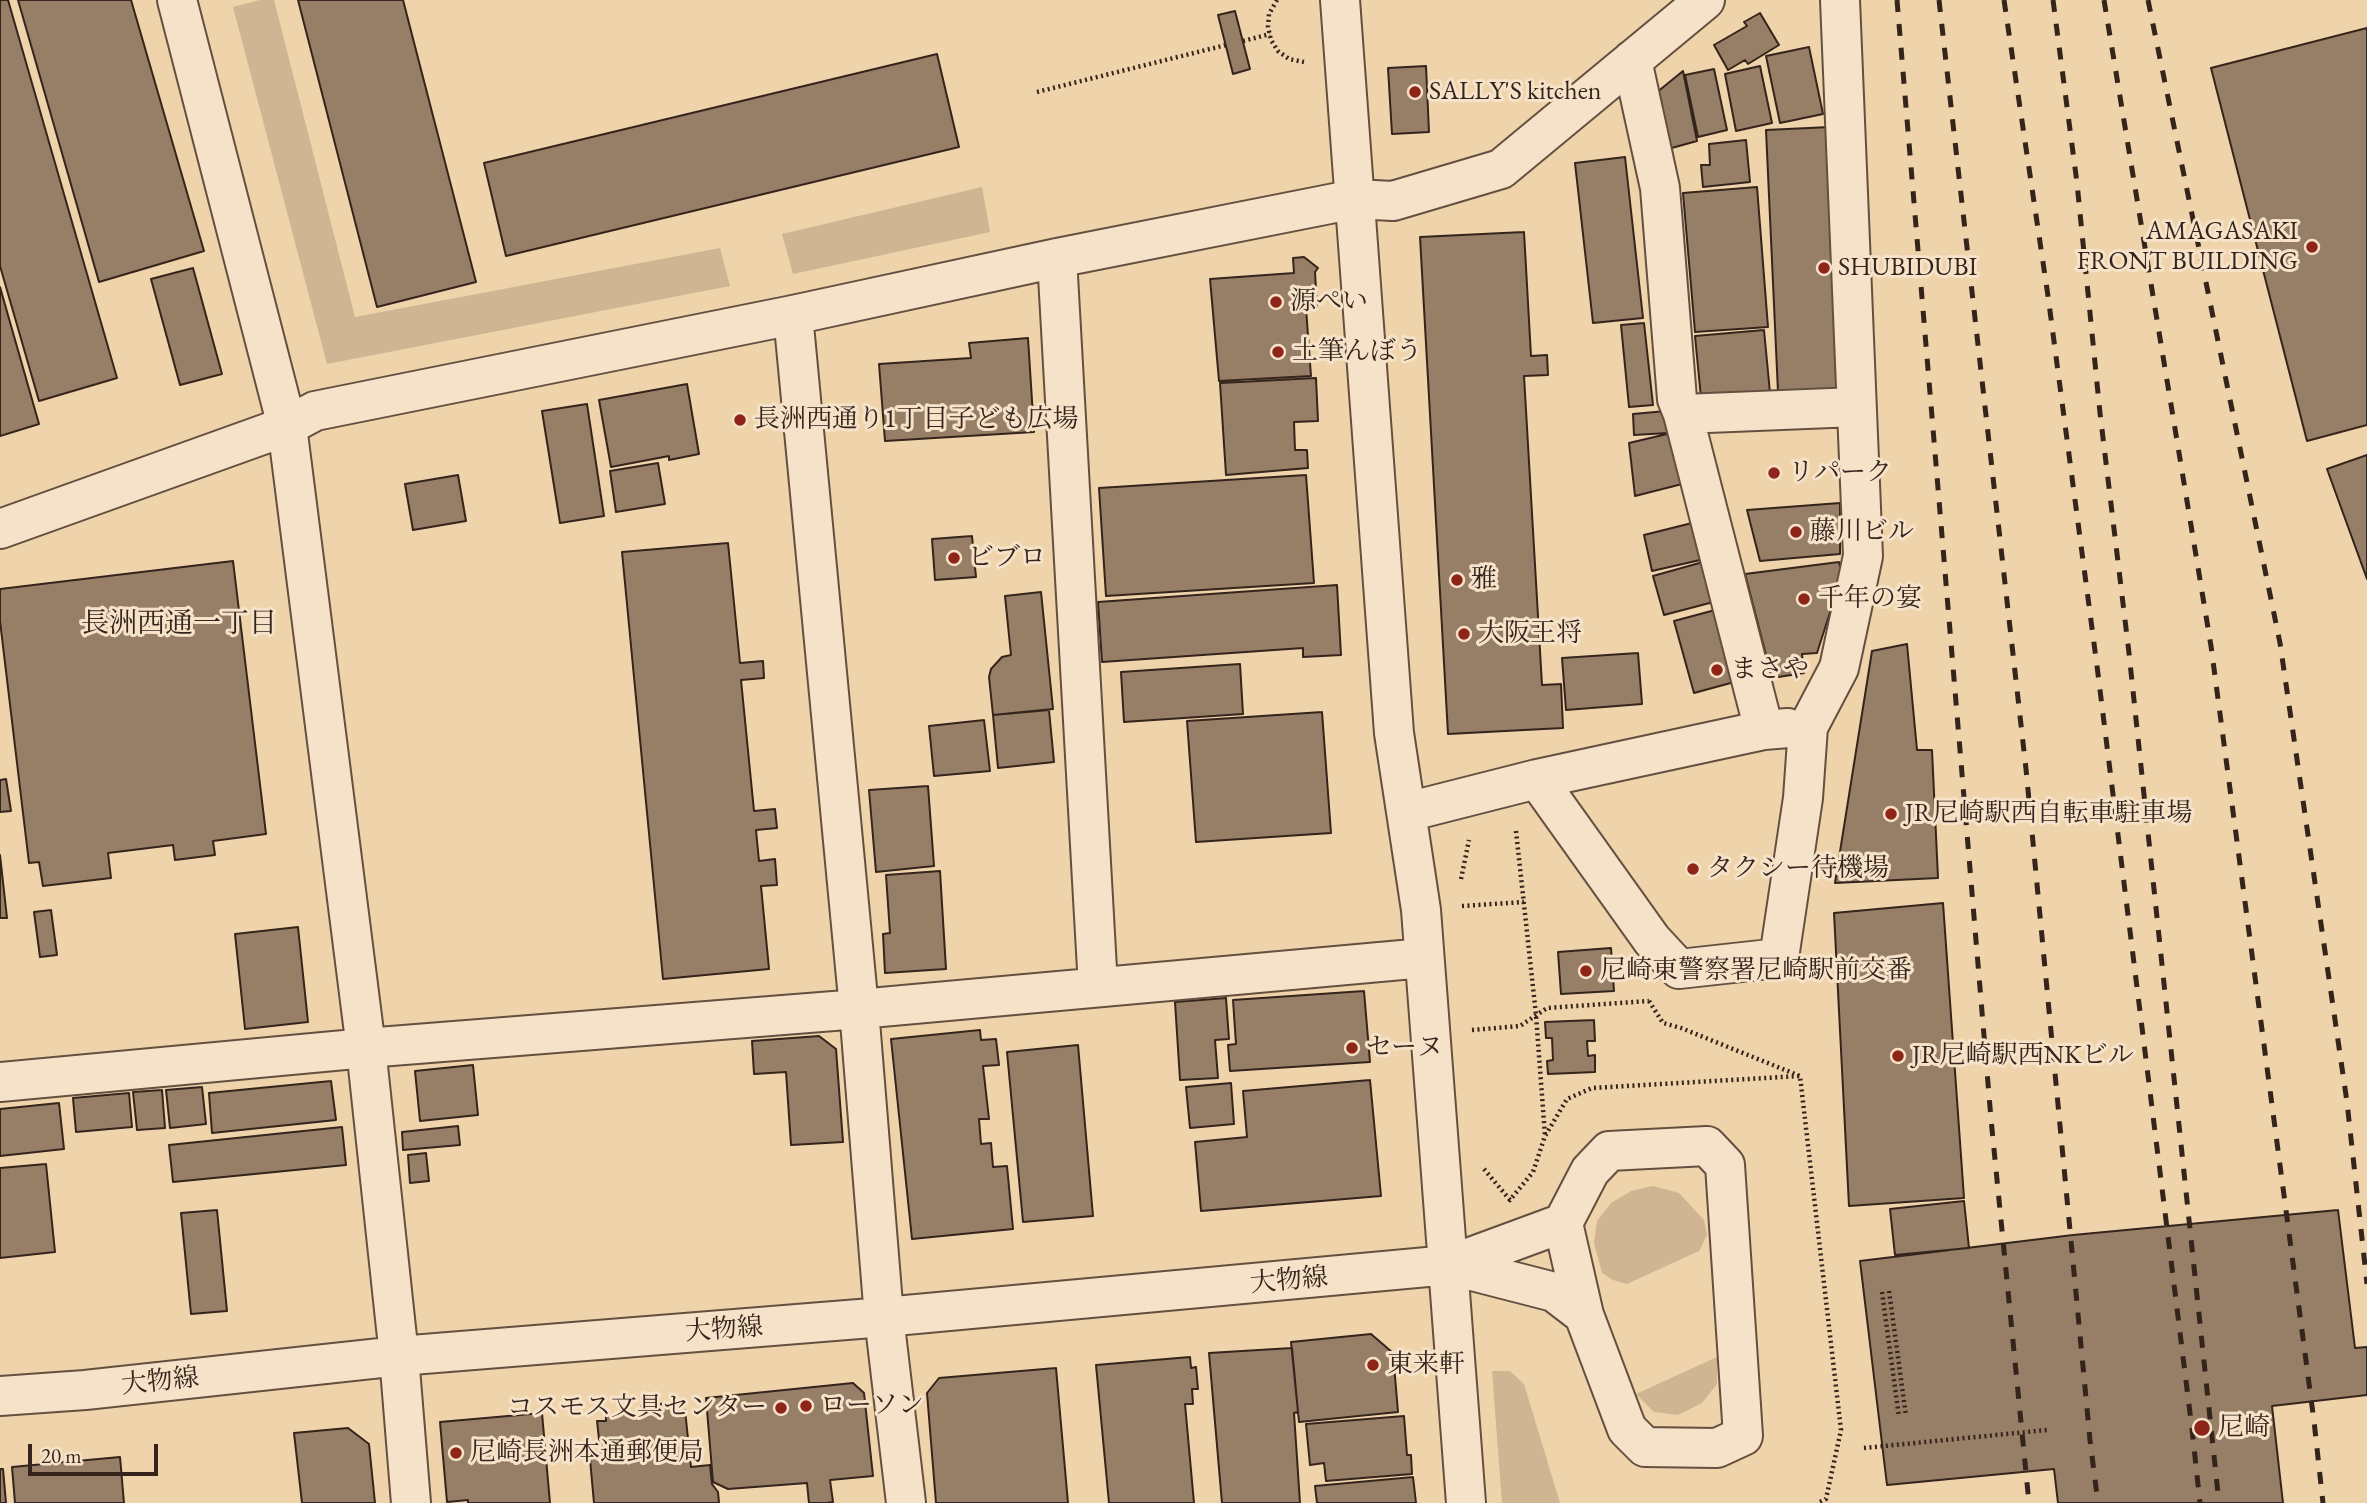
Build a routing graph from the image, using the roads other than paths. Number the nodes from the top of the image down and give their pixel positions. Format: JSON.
{"nodes":[{"id":1,"x":177,"y":0,"type":"edge"},
{"id":2,"x":1340,"y":0,"type":"edge"},
{"id":3,"x":1705,"y":0,"type":"edge"},
{"id":4,"x":1840,"y":0,"type":"edge"},
{"id":5,"x":1632,"y":60,"type":"junction"},
{"id":6,"x":1355,"y":199,"type":"junction"},
{"id":7,"x":1057,"y":258,"type":"junction"},
{"id":8,"x":793,"y":315,"type":"junction"},
{"id":9,"x":1856,"y":407,"type":"junction"},
{"id":10,"x":1683,"y":414,"type":"junction"},
{"id":11,"x":287,"y":426,"type":"junction"},
{"id":12,"x":0,"y":529,"type":"edge"},
{"id":13,"x":1808,"y":727,"type":"junction"},
{"id":14,"x":1765,"y":730,"type":"junction"},
{"id":15,"x":1537,"y":779,"type":"junction"},
{"id":16,"x":1407,"y":812,"type":"junction"},
{"id":17,"x":1424,"y":958,"type":"junction"},
{"id":18,"x":1098,"y":987,"type":"junction"},
{"id":19,"x":859,"y":1009,"type":"junction"},
{"id":20,"x":366,"y":1048,"type":"junction"},
{"id":21,"x":0,"y":1082,"type":"edge"},
{"id":22,"x":1563,"y":1223,"type":"junction"},
{"id":23,"x":1449,"y":1265,"type":"junction"},
{"id":24,"x":1584,"y":1315,"type":"junction"},
{"id":25,"x":884,"y":1317,"type":"junction"},
{"id":26,"x":399,"y":1356,"type":"junction"},
{"id":27,"x":0,"y":1396,"type":"edge"},
{"id":28,"x":411,"y":1503,"type":"edge"},
{"id":29,"x":906,"y":1503,"type":"edge"},
{"id":30,"x":1466,"y":1503,"type":"edge"}],
"edges":[{"from":1,"to":11,"type":"street"},
{"from":2,"to":6,"type":"street"},
{"from":3,"to":5,"type":"street"},
{"from":4,"to":9,"type":"street"},
{"from":5,"to":6,"type":"street"},
{"from":5,"to":10,"type":"street"},
{"from":6,"to":7,"type":"street"},
{"from":6,"to":16,"type":"street"},
{"from":7,"to":8,"type":"street"},
{"from":7,"to":18,"type":"street"},
{"from":8,"to":11,"type":"street"},
{"from":8,"to":19,"type":"street"},
{"from":9,"to":10,"type":"street"},
{"from":9,"to":13,"type":"street"},
{"from":10,"to":14,"type":"street"},
{"from":11,"to":12,"type":"street"},
{"from":11,"to":20,"type":"street"},
{"from":13,"to":14,"type":"street"},
{"from":13,"to":15,"type":"street"},
{"from":14,"to":15,"type":"street"},
{"from":15,"to":16,"type":"street"},
{"from":16,"to":17,"type":"street"},
{"from":17,"to":18,"type":"street"},
{"from":17,"to":23,"type":"street"},
{"from":18,"to":19,"type":"street"},
{"from":19,"to":20,"type":"street"},
{"from":19,"to":25,"type":"street"},
{"from":20,"to":21,"type":"street"},
{"from":20,"to":26,"type":"street"},
{"from":22,"to":23,"type":"street"},
{"from":22,"to":24,"type":"street"},
{"from":22,"to":24,"type":"street"},
{"from":23,"to":24,"type":"street"},
{"from":23,"to":25,"type":"street","name":"大物線"},
{"from":23,"to":30,"type":"street"},
{"from":25,"to":26,"type":"street","name":"大物線"},
{"from":25,"to":29,"type":"street"},
{"from":26,"to":27,"type":"street","name":"大物線"},
{"from":26,"to":28,"type":"street"}]}
